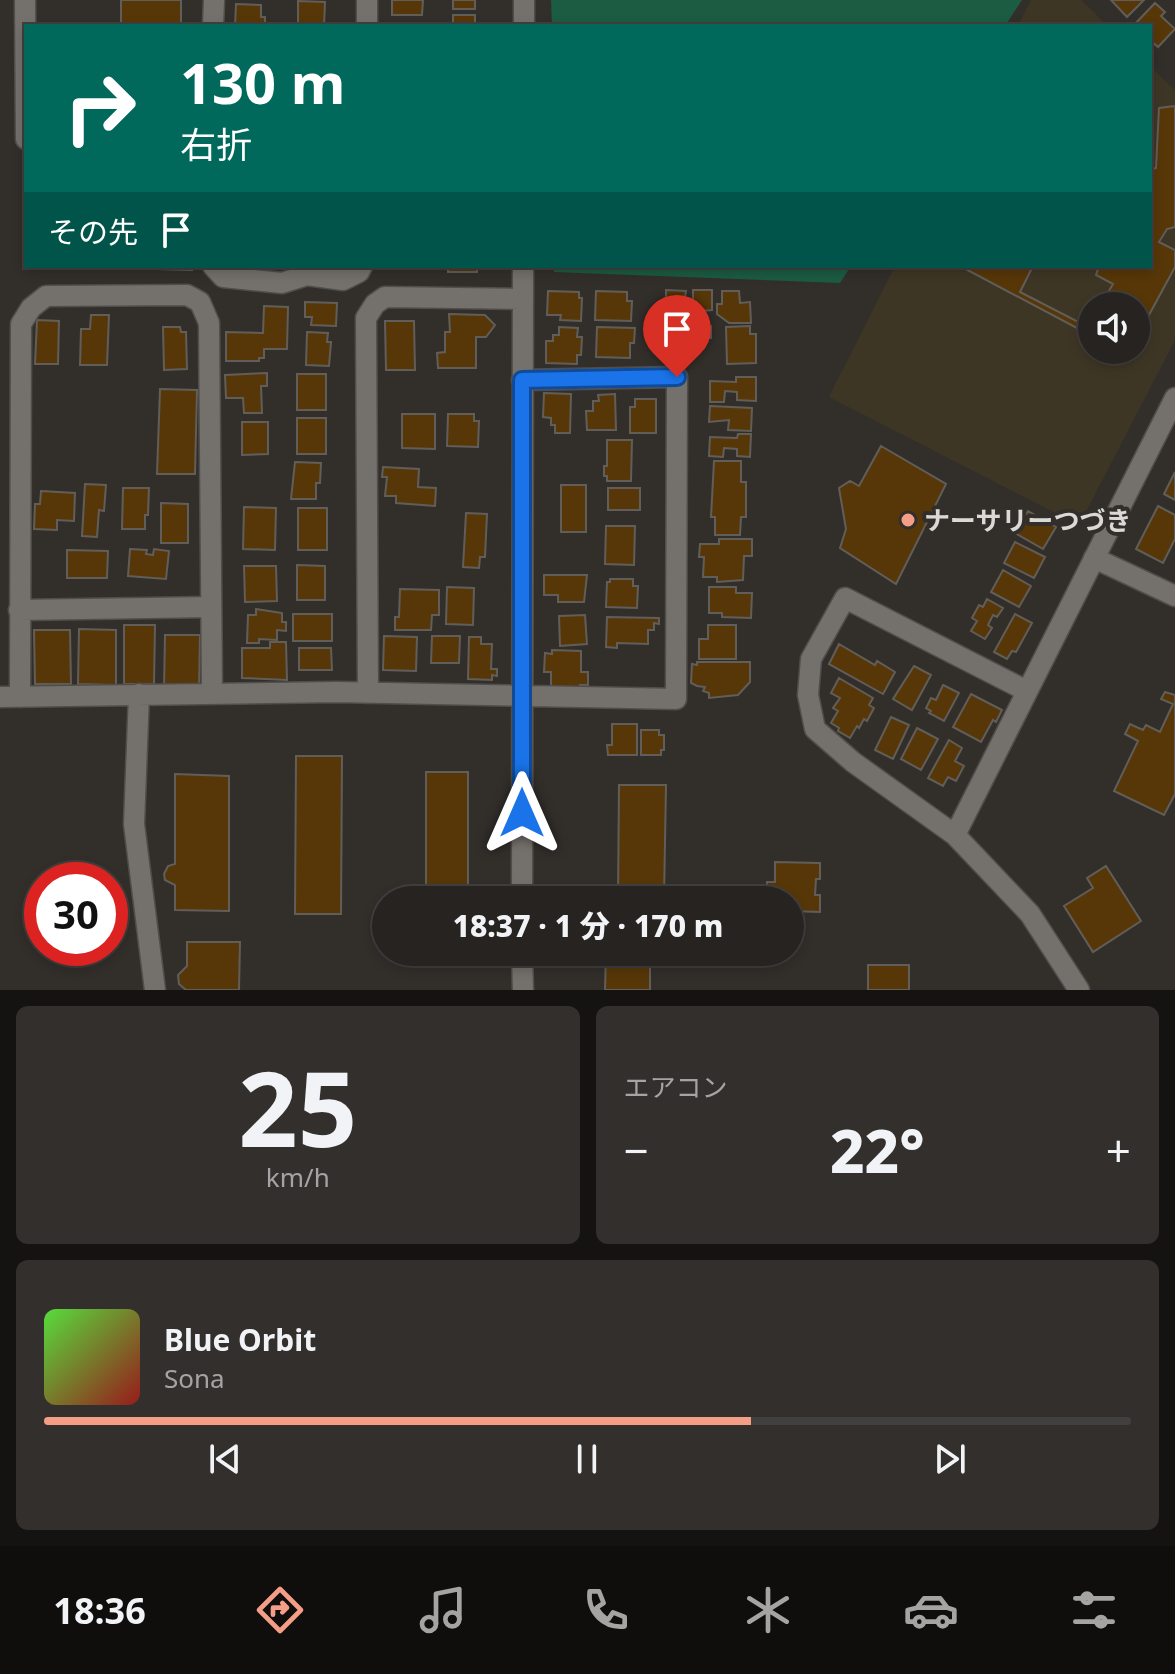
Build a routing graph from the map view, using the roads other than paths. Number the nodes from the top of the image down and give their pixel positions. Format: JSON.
{"nodes":[{"id":1,"x":25,"y":0,"type":"edge"},
{"id":2,"x":214,"y":0,"type":"edge"},
{"id":3,"x":367,"y":0,"type":"edge"},
{"id":4,"x":524,"y":0,"type":"edge"},
{"id":5,"x":25,"y":24,"type":"edge"},
{"id":6,"x":213,"y":24,"type":"edge"},
{"id":7,"x":367,"y":24,"type":"edge"},
{"id":8,"x":524,"y":24,"type":"edge"},
{"id":9,"x":215,"y":268,"type":"edge"},
{"id":10,"x":361,"y":268,"type":"edge"},
{"id":11,"x":523,"y":268,"type":"edge"},
{"id":12,"x":523,"y":299,"type":"junction"},
{"id":13,"x":522,"y":380,"type":"junction"},
{"id":14,"x":1175,"y":398,"type":"edge"},
{"id":15,"x":1094,"y":558,"type":"junction"},
{"id":16,"x":1175,"y":596,"type":"edge"},
{"id":17,"x":211,"y":607,"type":"junction"},
{"id":18,"x":19,"y":610,"type":"junction"},
{"id":19,"x":1027,"y":691,"type":"junction"},
{"id":20,"x":368,"y":693,"type":"junction"},
{"id":21,"x":139,"y":694,"type":"junction"},
{"id":22,"x":212,"y":694,"type":"junction"},
{"id":23,"x":521,"y":696,"type":"junction"},
{"id":24,"x":10,"y":697,"type":"edge"},
{"id":25,"x":955,"y":835,"type":"junction"},
{"id":26,"x":522,"y":886,"type":"edge"},
{"id":27,"x":522,"y":966,"type":"edge"},
{"id":28,"x":155,"y":990,"type":"edge"},
{"id":29,"x":523,"y":990,"type":"edge"},
{"id":30,"x":1079,"y":990,"type":"edge"}],
"edges":[{"from":1,"to":5,"type":"street"},
{"from":2,"to":6,"type":"street"},
{"from":3,"to":7,"type":"street"},
{"from":4,"to":8,"type":"street"},
{"from":9,"to":10,"type":"street"},
{"from":11,"to":12,"type":"street"},
{"from":12,"to":13,"type":"street"},
{"from":12,"to":20,"type":"street"},
{"from":13,"to":23,"type":"street"},
{"from":13,"to":23,"type":"street"},
{"from":14,"to":15,"type":"street"},
{"from":15,"to":16,"type":"street"},
{"from":15,"to":19,"type":"street"},
{"from":17,"to":18,"type":"street"},
{"from":17,"to":18,"type":"street"},
{"from":17,"to":22,"type":"street"},
{"from":18,"to":24,"type":"street"},
{"from":19,"to":25,"type":"street"},
{"from":19,"to":25,"type":"street"},
{"from":20,"to":22,"type":"street"},
{"from":20,"to":23,"type":"street"},
{"from":21,"to":22,"type":"street"},
{"from":21,"to":24,"type":"street"},
{"from":21,"to":28,"type":"street"},
{"from":23,"to":26,"type":"street"},
{"from":25,"to":30,"type":"street"},
{"from":27,"to":29,"type":"street"}]}
